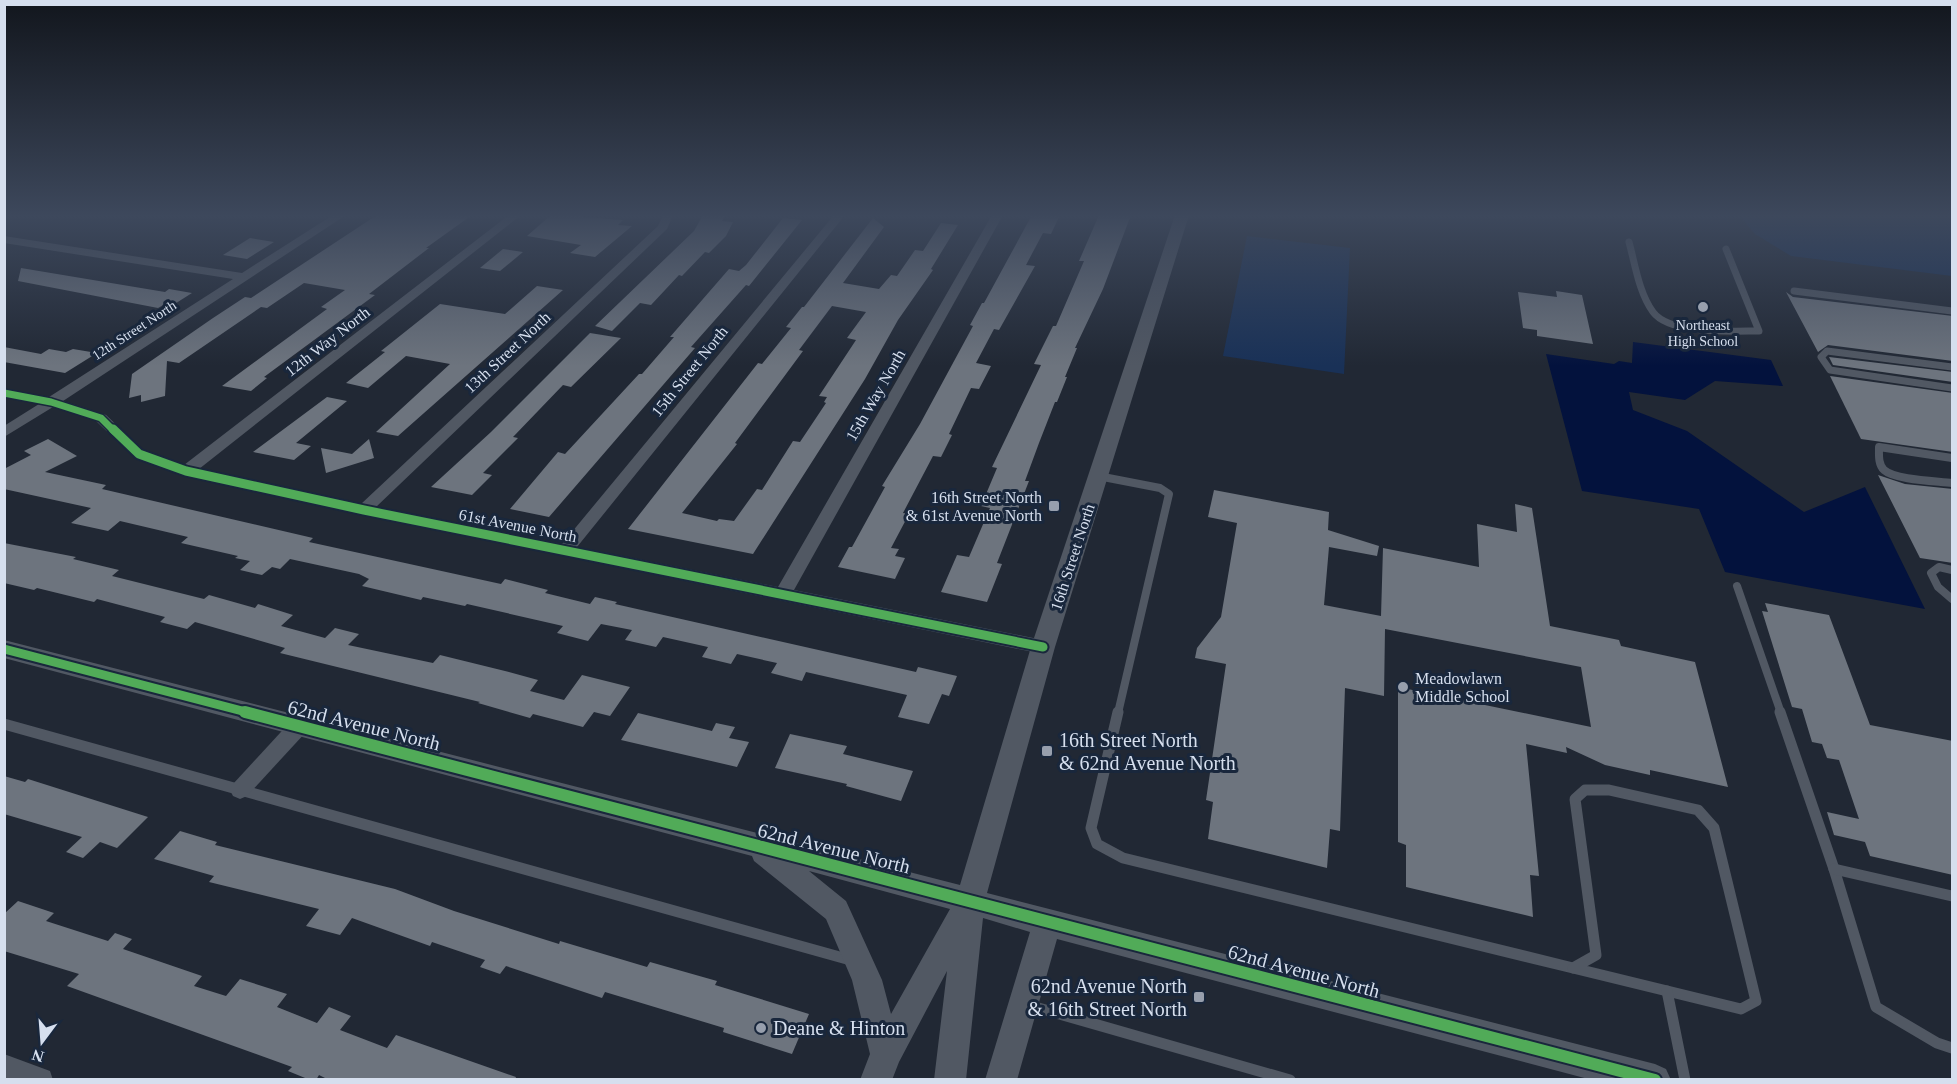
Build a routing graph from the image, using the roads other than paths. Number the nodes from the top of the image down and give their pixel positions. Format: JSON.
{"nodes":[{"id":1,"x":172,"y":266,"type":"edge"},
{"id":2,"x":262,"y":266,"type":"edge"},
{"id":3,"x":451,"y":266,"type":"edge"},
{"id":4,"x":621,"y":266,"type":"edge"},
{"id":5,"x":799,"y":266,"type":"edge"},
{"id":6,"x":969,"y":266,"type":"edge"},
{"id":7,"x":1166,"y":266,"type":"edge"},
{"id":8,"x":1637,"y":266,"type":"edge"},
{"id":9,"x":1733,"y":266,"type":"edge"},
{"id":10,"x":244,"y":277,"type":"junction"},
{"id":11,"x":1794,"y":291,"type":"dead end"},
{"id":12,"x":1953,"y":311,"type":"edge"},
{"id":13,"x":1953,"y":367,"type":"edge"},
{"id":14,"x":1953,"y":388,"type":"edge"},
{"id":15,"x":4,"y":393,"type":"edge"},
{"id":16,"x":51,"y":402,"type":"junction"},
{"id":17,"x":4,"y":433,"type":"edge"},
{"id":18,"x":1953,"y":458,"type":"edge"},
{"id":19,"x":186,"y":471,"type":"junction"},
{"id":20,"x":1098,"y":476,"type":"junction"},
{"id":21,"x":1953,"y":483,"type":"edge"},
{"id":22,"x":364,"y":510,"type":"junction"},
{"id":23,"x":566,"y":550,"type":"junction"},
{"id":24,"x":1953,"y":570,"type":"edge"},
{"id":25,"x":1737,"y":586,"type":"dead end"},
{"id":26,"x":783,"y":594,"type":"junction"},
{"id":27,"x":1953,"y":598,"type":"edge"},
{"id":28,"x":1043,"y":647,"type":"junction"},
{"id":29,"x":4,"y":649,"type":"edge"},
{"id":30,"x":4,"y":724,"type":"edge"},
{"id":31,"x":298,"y":726,"type":"junction"},
{"id":32,"x":240,"y":790,"type":"junction"},
{"id":33,"x":757,"y":846,"type":"junction"},
{"id":34,"x":1834,"y":869,"type":"junction"},
{"id":35,"x":1953,"y":896,"type":"edge"},
{"id":36,"x":970,"y":901,"type":"junction"},
{"id":37,"x":1047,"y":923,"type":"junction"},
{"id":38,"x":860,"y":963,"type":"junction"},
{"id":39,"x":1573,"y":968,"type":"junction"},
{"id":40,"x":1668,"y":991,"type":"junction"},
{"id":41,"x":1024,"y":1003,"type":"junction"},
{"id":42,"x":1953,"y":1048,"type":"edge"},
{"id":43,"x":4,"y":1066,"type":"edge"},
{"id":44,"x":881,"y":1067,"type":"edge"},
{"id":45,"x":41,"y":1080,"type":"edge"},
{"id":46,"x":950,"y":1080,"type":"edge"},
{"id":47,"x":1001,"y":1080,"type":"edge"},
{"id":48,"x":1290,"y":1080,"type":"edge"},
{"id":49,"x":1655,"y":1080,"type":"edge"},
{"id":50,"x":1685,"y":1080,"type":"edge"}],
"edges":[{"from":1,"to":10,"type":"street"},
{"from":2,"to":10,"type":"street","name":"12th Street North"},
{"from":3,"to":19,"type":"street","name":"12th Way North"},
{"from":4,"to":22,"type":"street","name":"13th Street North"},
{"from":5,"to":23,"type":"street","name":"15th Street North"},
{"from":6,"to":26,"type":"street","name":"15th Way North"},
{"from":7,"to":20,"type":"street","name":"16th Street North"},
{"from":8,"to":9,"type":"lane"},
{"from":10,"to":16,"type":"street","name":"12th Street North"},
{"from":11,"to":12,"type":"lane"},
{"from":13,"to":14,"type":"lane"},
{"from":15,"to":16,"type":"street","name":"61st Avenue North"},
{"from":16,"to":17,"type":"street","name":"12th Street North"},
{"from":16,"to":19,"type":"street","name":"61st Avenue North"},
{"from":18,"to":21,"type":"lane"},
{"from":19,"to":22,"type":"street","name":"61st Avenue North"},
{"from":20,"to":28,"type":"street","name":"16th Street North"},
{"from":20,"to":39,"type":"lane"},
{"from":22,"to":23,"type":"street","name":"61st Avenue North"},
{"from":23,"to":26,"type":"street","name":"61st Avenue North"},
{"from":24,"to":27,"type":"lane"},
{"from":25,"to":34,"type":"lane"},
{"from":26,"to":28,"type":"street","name":"61st Avenue North"},
{"from":28,"to":36,"type":"street","name":"16th Street North"},
{"from":29,"to":31,"type":"street","name":"62nd Avenue North"},
{"from":30,"to":32,"type":"lane"},
{"from":31,"to":32,"type":"street"},
{"from":31,"to":33,"type":"street","name":"62nd Avenue North"},
{"from":32,"to":38,"type":"lane"},
{"from":33,"to":36,"type":"street","name":"62nd Avenue North"},
{"from":33,"to":38,"type":"street"},
{"from":34,"to":35,"type":"lane"},
{"from":34,"to":42,"type":"lane"},
{"from":36,"to":37,"type":"street","name":"62nd Avenue North"},
{"from":36,"to":44,"type":"street","name":"16th Street North"},
{"from":36,"to":46,"type":"street","name":"16th Street North"},
{"from":37,"to":41,"type":"street"},
{"from":37,"to":49,"type":"street","name":"62nd Avenue North"},
{"from":38,"to":44,"type":"street"},
{"from":39,"to":40,"type":"lane"},
{"from":39,"to":40,"type":"lane"},
{"from":40,"to":50,"type":"lane"},
{"from":41,"to":47,"type":"street"},
{"from":41,"to":48,"type":"lane"},
{"from":43,"to":45,"type":"street"}]}
